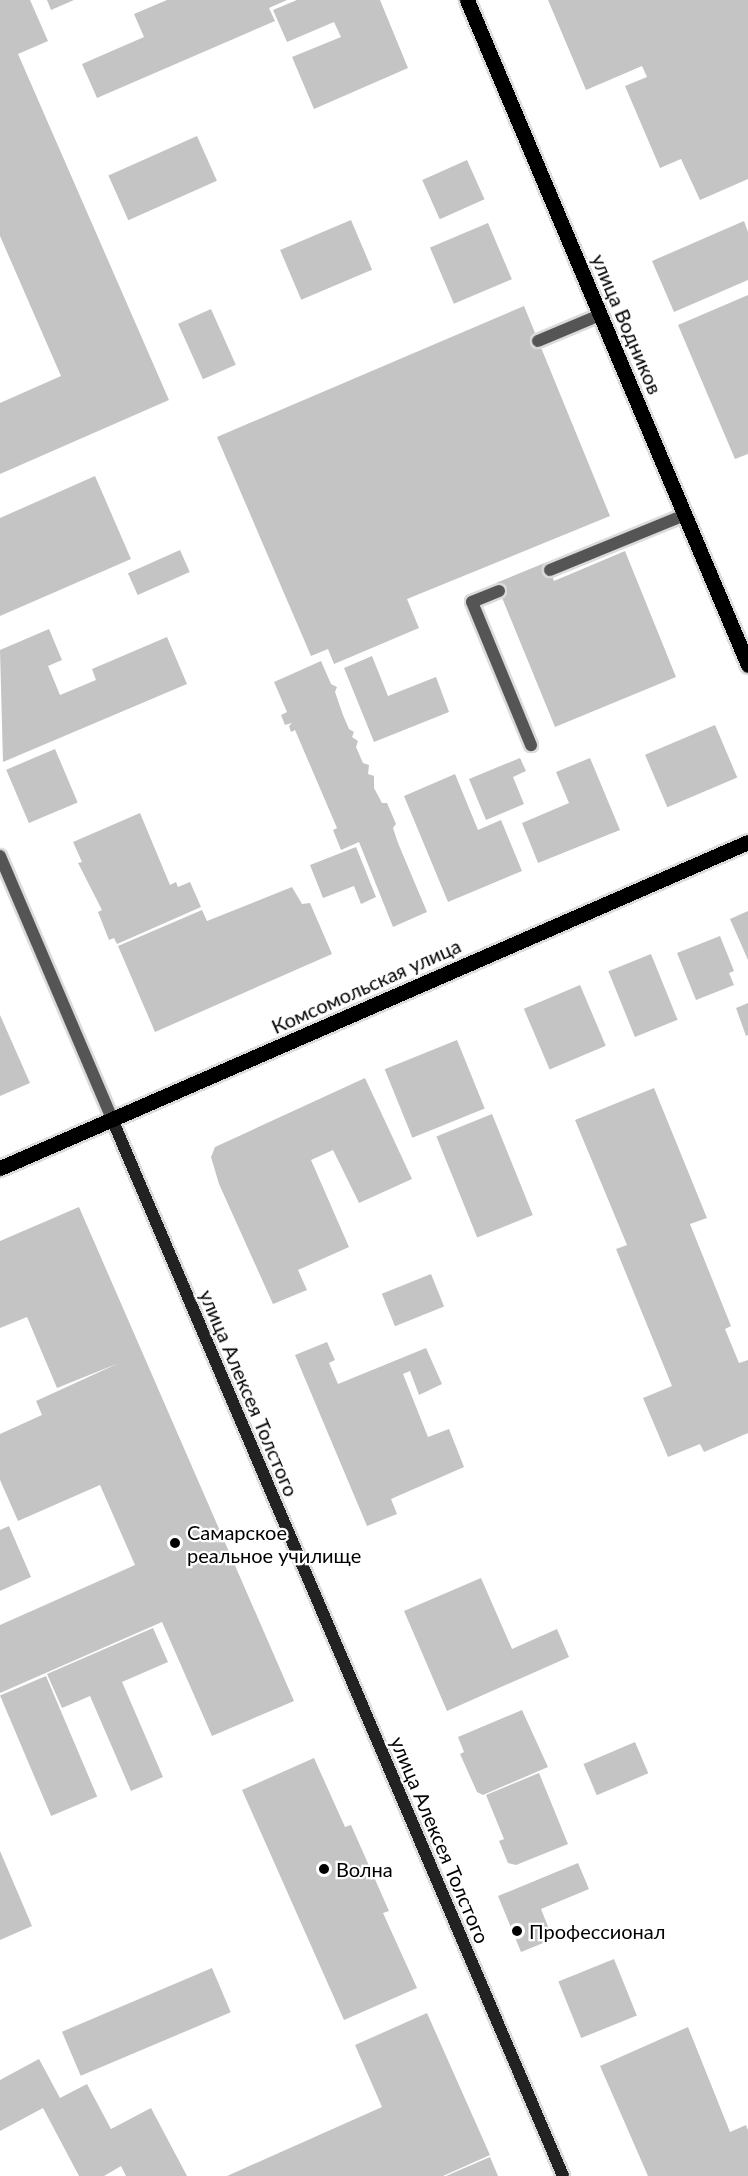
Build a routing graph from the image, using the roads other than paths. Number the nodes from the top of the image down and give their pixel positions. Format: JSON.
{"nodes":[{"id":1,"x":467,"y":0,"type":"edge"},
{"id":2,"x":600,"y":315,"type":"junction"},
{"id":3,"x":538,"y":341,"type":"dead end"},
{"id":4,"x":685,"y":515,"type":"junction"},
{"id":5,"x":550,"y":570,"type":"dead end"},
{"id":6,"x":499,"y":591,"type":"dead end"},
{"id":7,"x":748,"y":665,"type":"edge"},
{"id":8,"x":531,"y":745,"type":"dead end"},
{"id":9,"x":748,"y":842,"type":"edge"},
{"id":10,"x":0,"y":856,"type":"edge"},
{"id":11,"x":112,"y":1119,"type":"junction"},
{"id":12,"x":0,"y":1168,"type":"edge"},
{"id":13,"x":563,"y":2176,"type":"edge"}],
"edges":[{"from":1,"to":2,"type":"main road","name":"улица Водников"},
{"from":2,"to":3,"type":"street"},
{"from":2,"to":4,"type":"main road","name":"улица Водников"},
{"from":4,"to":5,"type":"street"},
{"from":4,"to":7,"type":"main road","name":"улица Водников"},
{"from":6,"to":8,"type":"street"},
{"from":9,"to":11,"type":"main road","name":"Комсомольская улица"},
{"from":10,"to":11,"type":"street","name":"улица Алексея Толстого"},
{"from":11,"to":12,"type":"main road","name":"Комсомольская улица"},
{"from":11,"to":13,"type":"main road","name":"улица Алексея Толстого"}]}
